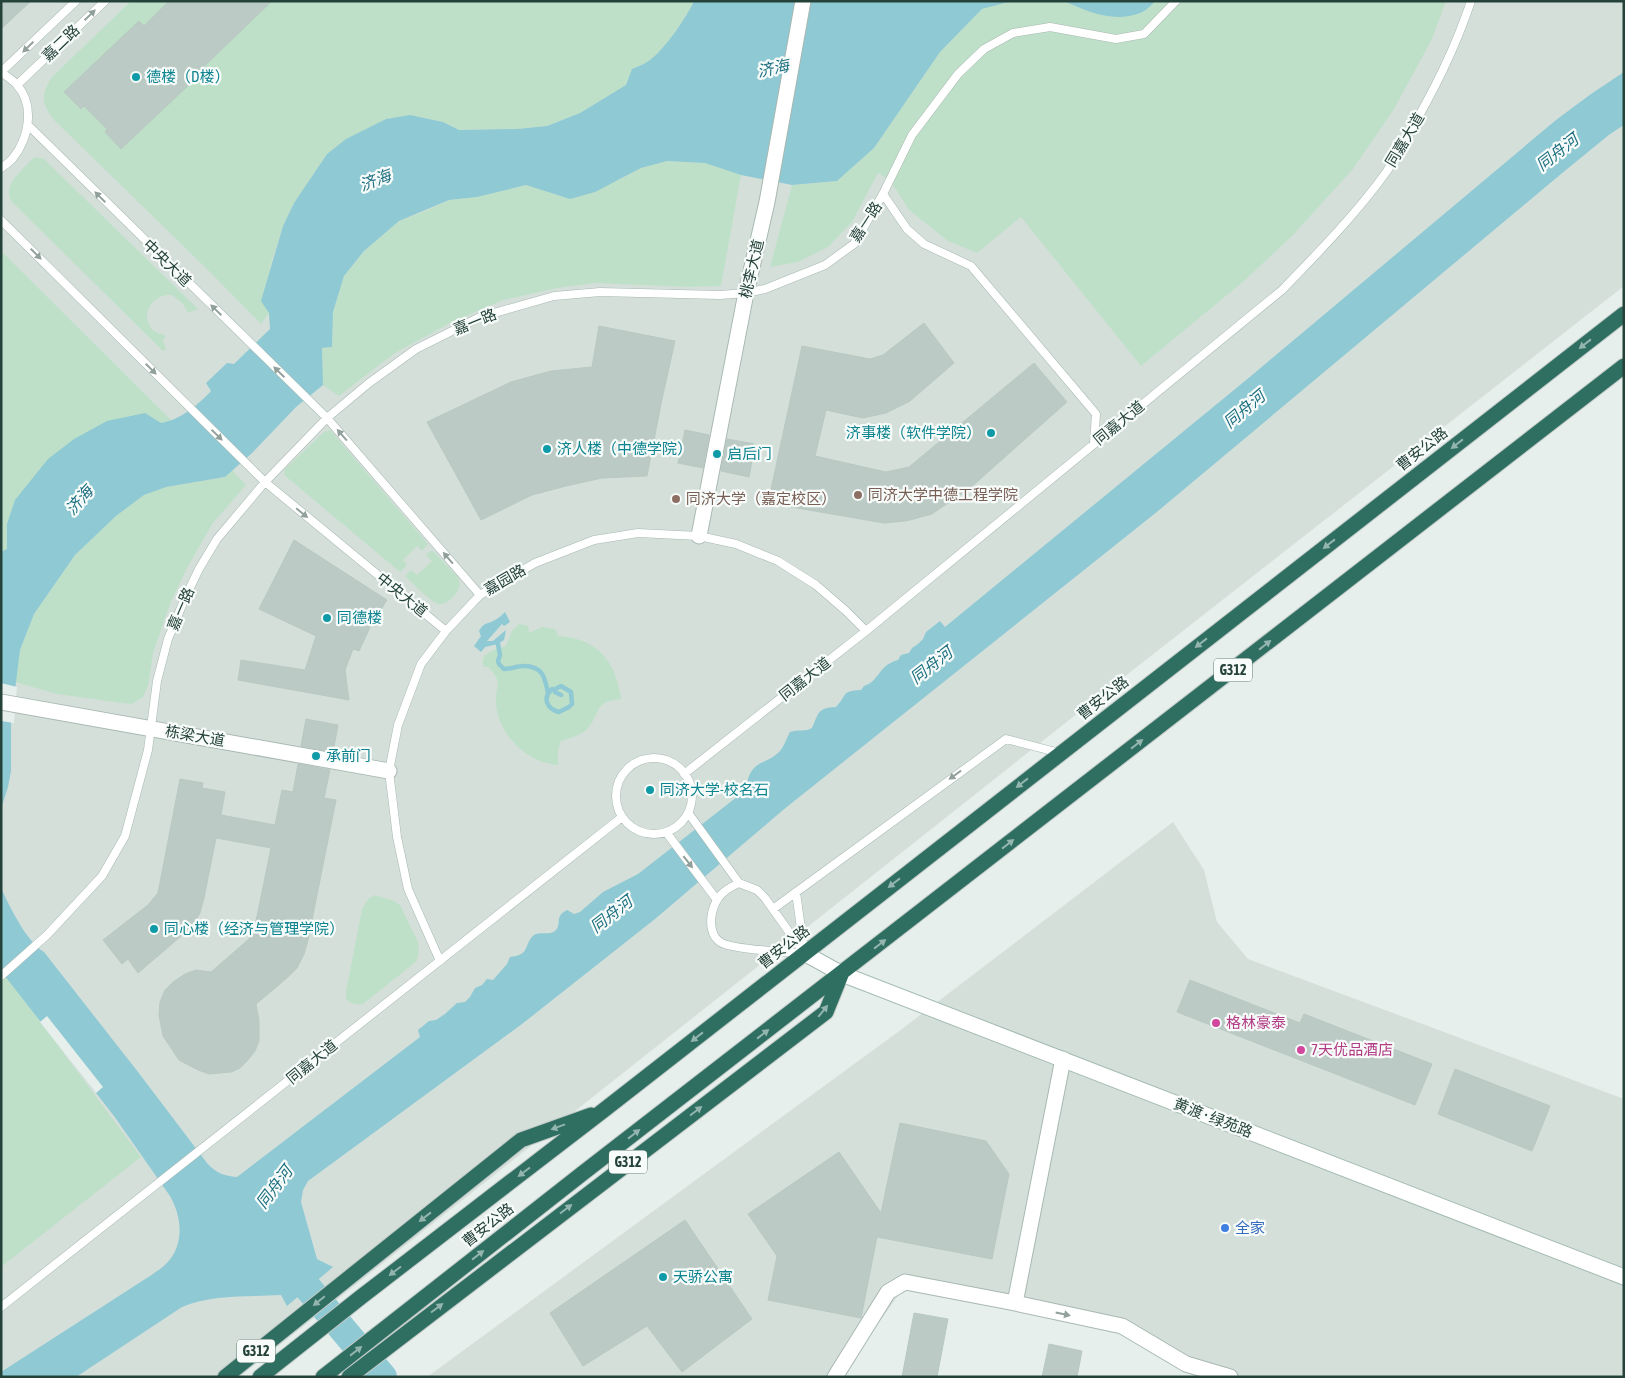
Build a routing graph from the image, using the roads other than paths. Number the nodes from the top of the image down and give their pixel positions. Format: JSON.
{"nodes":[{"id":1,"x":76,"y":1,"type":"edge"},
{"id":2,"x":105,"y":1,"type":"edge"},
{"id":3,"x":803,"y":1,"type":"edge"},
{"id":4,"x":1176,"y":1,"type":"edge"},
{"id":5,"x":1471,"y":1,"type":"edge"},
{"id":6,"x":1,"y":72,"type":"edge"},
{"id":7,"x":17,"y":85,"type":"junction"},
{"id":8,"x":28,"y":125,"type":"junction"},
{"id":9,"x":1,"y":168,"type":"edge"},
{"id":10,"x":883,"y":194,"type":"junction"},
{"id":11,"x":1,"y":220,"type":"edge"},
{"id":12,"x":746,"y":293,"type":"junction"},
{"id":13,"x":1624,"y":314,"type":"edge"},
{"id":14,"x":1624,"y":366,"type":"edge"},
{"id":15,"x":327,"y":418,"type":"junction"},
{"id":16,"x":1094,"y":444,"type":"junction"},
{"id":17,"x":265,"y":482,"type":"junction"},
{"id":18,"x":699,"y":536,"type":"junction"},
{"id":19,"x":480,"y":595,"type":"junction"},
{"id":20,"x":446,"y":631,"type":"junction"},
{"id":21,"x":866,"y":632,"type":"junction"},
{"id":22,"x":1,"y":702,"type":"edge"},
{"id":23,"x":151,"y":728,"type":"junction"},
{"id":24,"x":1060,"y":753,"type":"junction"},
{"id":25,"x":389,"y":771,"type":"junction"},
{"id":26,"x":684,"y":774,"type":"junction"},
{"id":27,"x":688,"y":814,"type":"junction"},
{"id":28,"x":622,"y":817,"type":"junction"},
{"id":29,"x":666,"y":832,"type":"junction"},
{"id":30,"x":739,"y":883,"type":"junction"},
{"id":31,"x":796,"y":892,"type":"junction"},
{"id":32,"x":716,"y":900,"type":"junction"},
{"id":33,"x":772,"y":908,"type":"junction"},
{"id":34,"x":804,"y":953,"type":"junction"},
{"id":35,"x":440,"y":961,"type":"junction"},
{"id":36,"x":842,"y":974,"type":"junction"},
{"id":37,"x":1,"y":976,"type":"edge"},
{"id":38,"x":1062,"y":1059,"type":"junction"},
{"id":39,"x":604,"y":1110,"type":"junction"},
{"id":40,"x":1624,"y":1278,"type":"edge"},
{"id":41,"x":1015,"y":1303,"type":"junction"},
{"id":42,"x":1,"y":1307,"type":"edge"},
{"id":43,"x":325,"y":1375,"type":"edge"},
{"id":44,"x":224,"y":1377,"type":"edge"},
{"id":45,"x":260,"y":1377,"type":"edge"},
{"id":46,"x":348,"y":1377,"type":"edge"},
{"id":47,"x":835,"y":1377,"type":"edge"},
{"id":48,"x":1230,"y":1377,"type":"edge"}],
"edges":[{"from":1,"to":6,"type":"lane","name":"嘉二路","one_way":true},
{"from":7,"to":2,"type":"lane","name":"嘉二路","one_way":true},
{"from":3,"to":12,"type":"street","name":"桃李大道"},
{"from":4,"to":10,"type":"lane","name":"嘉一路"},
{"from":5,"to":16,"type":"lane","name":"同嘉大道"},
{"from":6,"to":7,"type":"lane"},
{"from":7,"to":8,"type":"lane"},
{"from":8,"to":9,"type":"lane"},
{"from":15,"to":8,"type":"lane","name":"中央大道","one_way":true},
{"from":10,"to":12,"type":"lane","name":"嘉一路"},
{"from":10,"to":16,"type":"lane"},
{"from":11,"to":17,"type":"lane","name":"中央大道","one_way":true},
{"from":12,"to":15,"type":"lane","name":"嘉一路"},
{"from":12,"to":18,"type":"street","name":"桃李大道"},
{"from":13,"to":24,"type":"highway","name":"曹安公路","number":"G312","one_way":true},
{"from":36,"to":14,"type":"highway","name":"曹安公路","number":"G312","one_way":true},
{"from":15,"to":17,"type":"lane","name":"嘉一路"},
{"from":19,"to":15,"type":"lane","one_way":true},
{"from":16,"to":21,"type":"lane","name":"同嘉大道"},
{"from":17,"to":20,"type":"lane","name":"中央大道","one_way":true},
{"from":17,"to":23,"type":"lane","name":"嘉一路"},
{"from":18,"to":19,"type":"lane","name":"嘉园路"},
{"from":18,"to":21,"type":"lane","name":"嘉园路"},
{"from":19,"to":20,"type":"lane","name":"嘉园路"},
{"from":20,"to":25,"type":"lane","name":"嘉园路"},
{"from":21,"to":26,"type":"lane","name":"同嘉大道"},
{"from":22,"to":23,"type":"street","name":"栋梁大道"},
{"from":23,"to":25,"type":"street","name":"栋梁大道"},
{"from":23,"to":37,"type":"lane","name":"嘉一路"},
{"from":24,"to":31,"type":"lane","one_way":true},
{"from":24,"to":34,"type":"highway","name":"曹安公路","number":"G312","one_way":true},
{"from":25,"to":35,"type":"lane","name":"嘉园路"},
{"from":26,"to":27,"type":"lane"},
{"from":26,"to":28,"type":"lane"},
{"from":27,"to":29,"type":"lane"},
{"from":27,"to":30,"type":"lane"},
{"from":28,"to":29,"type":"lane"},
{"from":28,"to":35,"type":"lane","name":"同嘉大道"},
{"from":29,"to":32,"type":"lane","one_way":true},
{"from":30,"to":32,"type":"lane"},
{"from":30,"to":33,"type":"lane"},
{"from":31,"to":33,"type":"lane"},
{"from":31,"to":34,"type":"lane"},
{"from":32,"to":34,"type":"lane"},
{"from":33,"to":34,"type":"lane"},
{"from":34,"to":36,"type":"street","name":"黄渡 • 绿苑路"},
{"from":34,"to":39,"type":"highway","name":"曹安公路","number":"G312","one_way":true},
{"from":35,"to":42,"type":"lane","name":"同嘉大道"},
{"from":36,"to":38,"type":"street","name":"黄渡 • 绿苑路"},
{"from":43,"to":36,"type":"highway","name":"曹安公路","number":"G312","one_way":true},
{"from":46,"to":36,"type":"highway","name":"曹安公路","number":"G312","one_way":true},
{"from":38,"to":40,"type":"street","name":"黄渡 • 绿苑路"},
{"from":38,"to":41,"type":"street"},
{"from":39,"to":44,"type":"highway","name":"曹安公路","number":"G312","one_way":true},
{"from":39,"to":45,"type":"highway","name":"曹安公路","number":"G312","one_way":true},
{"from":41,"to":47,"type":"street"},
{"from":41,"to":48,"type":"street","one_way":true}]}
